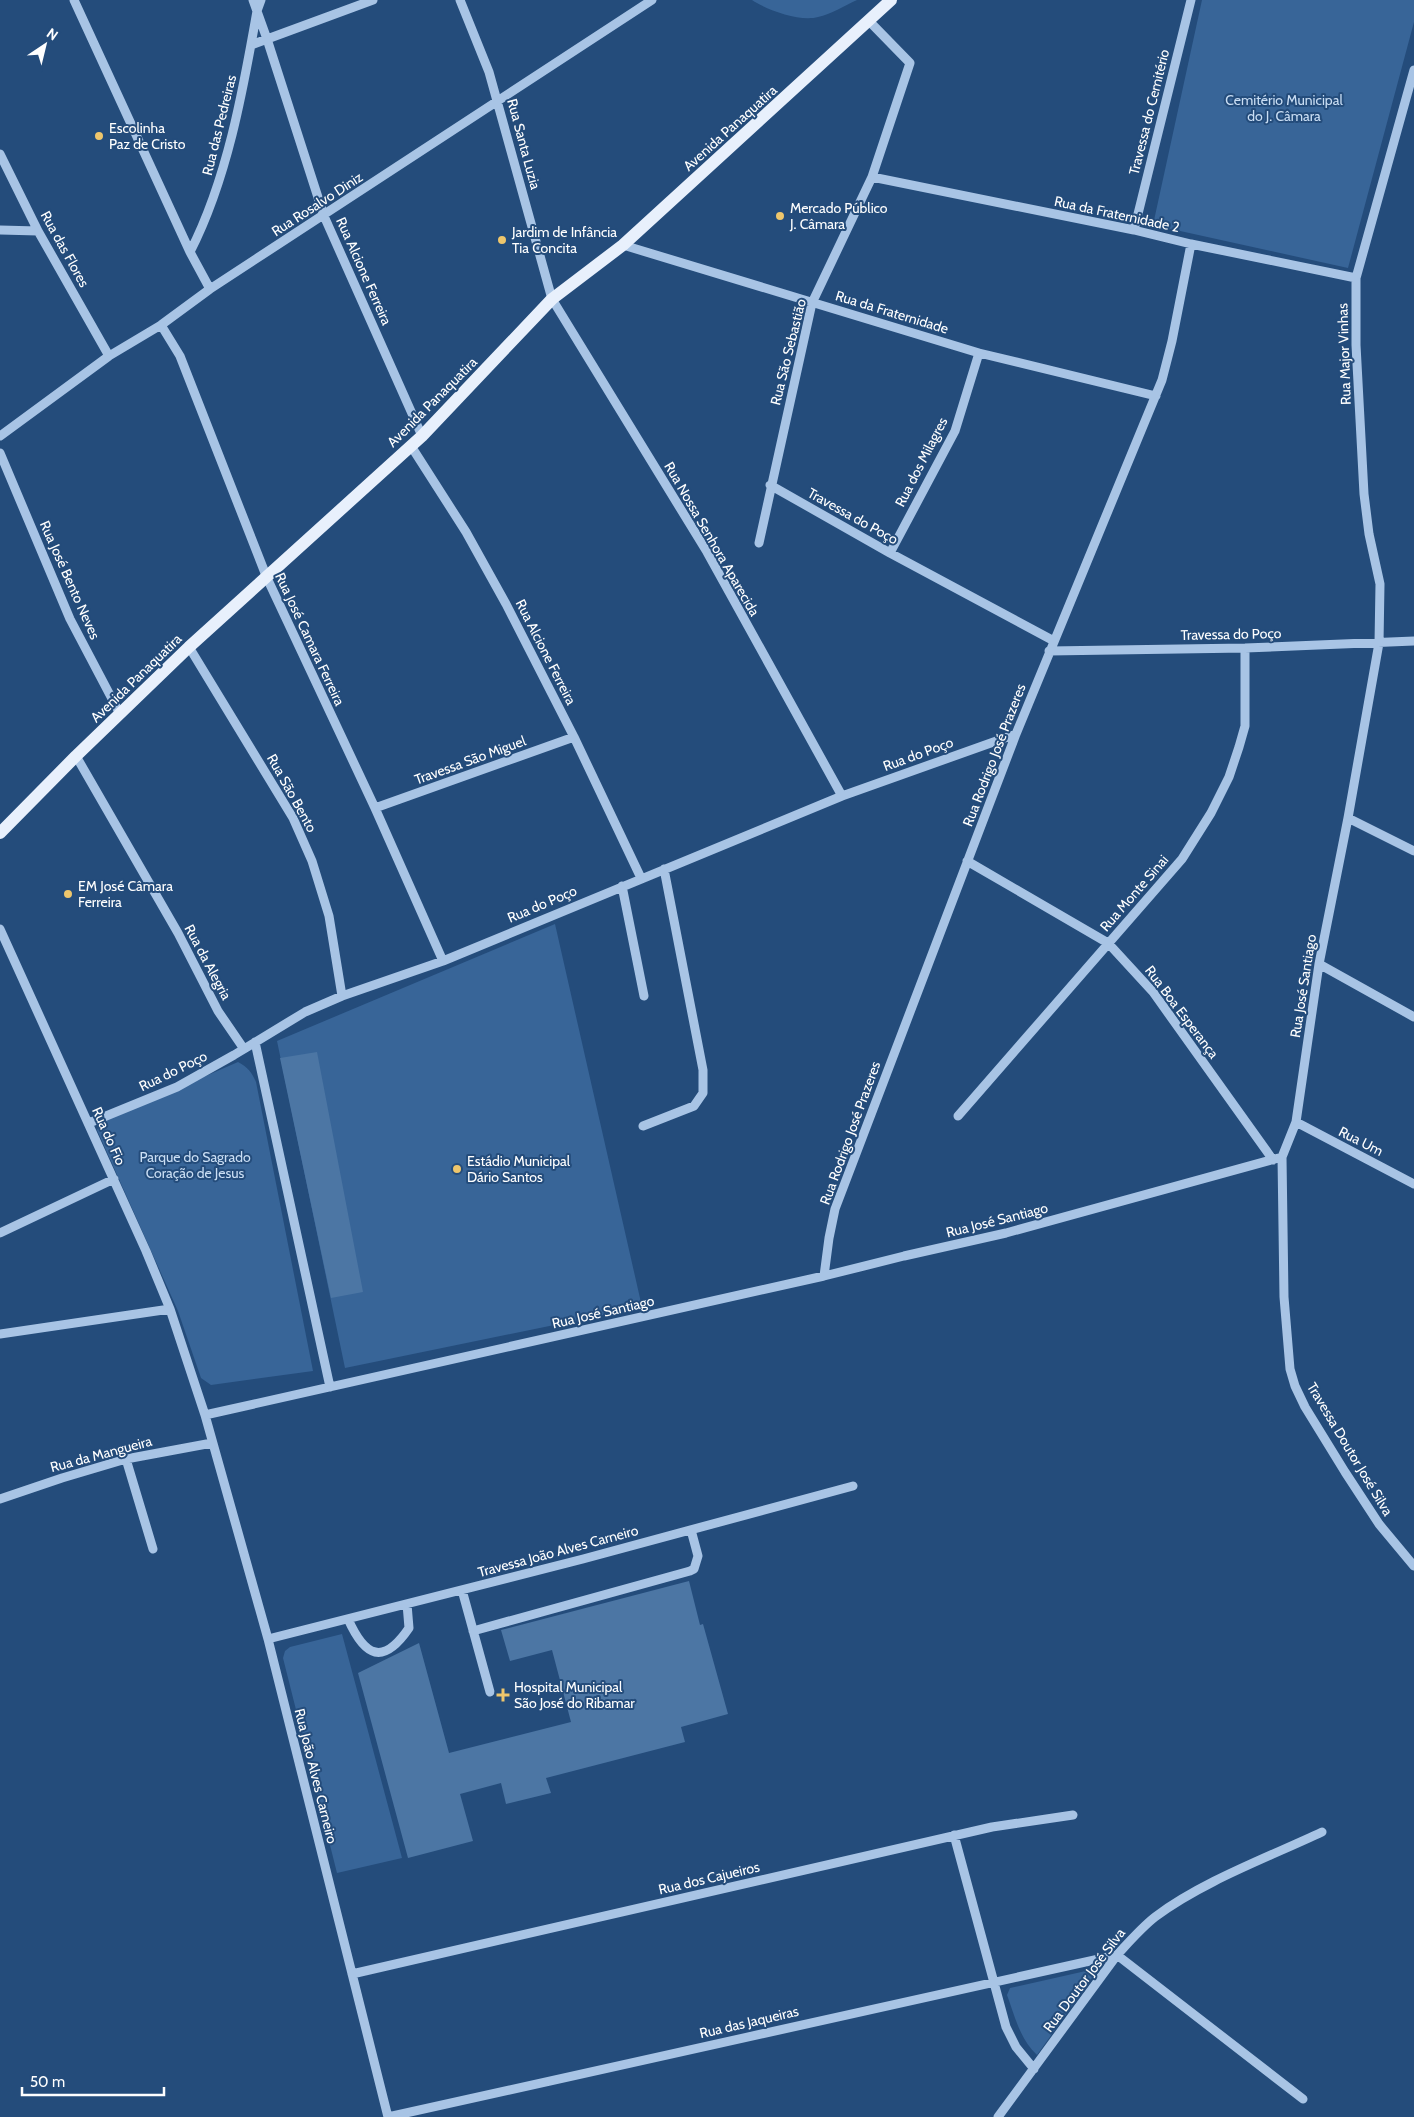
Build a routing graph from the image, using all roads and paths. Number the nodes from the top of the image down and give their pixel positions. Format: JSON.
{"nodes":[{"id":1,"x":74,"y":0,"type":"edge"},
{"id":2,"x":253,"y":0,"type":"edge"},
{"id":3,"x":261,"y":0,"type":"edge"},
{"id":4,"x":373,"y":0,"type":"edge"},
{"id":5,"x":460,"y":0,"type":"edge"},
{"id":6,"x":652,"y":0,"type":"edge"},
{"id":7,"x":891,"y":0,"type":"edge"},
{"id":8,"x":1191,"y":0,"type":"edge"},
{"id":9,"x":257,"y":12,"type":"junction"},
{"id":10,"x":869,"y":21,"type":"junction"},
{"id":11,"x":268,"y":39,"type":"junction"},
{"id":12,"x":251,"y":45,"type":"junction"},
{"id":13,"x":1414,"y":70,"type":"edge"},
{"id":14,"x":498,"y":101,"type":"junction"},
{"id":15,"x":0,"y":154,"type":"edge"},
{"id":16,"x":872,"y":177,"type":"junction"},
{"id":17,"x":324,"y":216,"type":"junction"},
{"id":18,"x":0,"y":230,"type":"edge"},
{"id":19,"x":1134,"y":230,"type":"junction"},
{"id":20,"x":38,"y":231,"type":"junction"},
{"id":21,"x":1191,"y":244,"type":"junction"},
{"id":22,"x":623,"y":245,"type":"junction"},
{"id":23,"x":190,"y":252,"type":"junction"},
{"id":24,"x":1356,"y":278,"type":"junction"},
{"id":25,"x":210,"y":289,"type":"junction"},
{"id":26,"x":552,"y":299,"type":"junction"},
{"id":27,"x":812,"y":303,"type":"junction"},
{"id":28,"x":162,"y":325,"type":"junction"},
{"id":29,"x":980,"y":353,"type":"junction"},
{"id":30,"x":109,"y":356,"type":"junction"},
{"id":31,"x":1156,"y":396,"type":"junction"},
{"id":32,"x":0,"y":436,"type":"edge"},
{"id":33,"x":422,"y":436,"type":"junction"},
{"id":34,"x":412,"y":446,"type":"junction"},
{"id":35,"x":0,"y":453,"type":"edge"},
{"id":36,"x":770,"y":485,"type":"junction"},
{"id":37,"x":759,"y":543,"type":"dead end"},
{"id":38,"x":890,"y":553,"type":"junction"},
{"id":39,"x":267,"y":578,"type":"junction"},
{"id":40,"x":1054,"y":641,"type":"junction"},
{"id":41,"x":1414,"y":641,"type":"edge"},
{"id":42,"x":1379,"y":643,"type":"junction"},
{"id":43,"x":189,"y":647,"type":"junction"},
{"id":44,"x":1245,"y":648,"type":"junction"},
{"id":45,"x":1049,"y":651,"type":"junction"},
{"id":46,"x":120,"y":714,"type":"junction"},
{"id":47,"x":1016,"y":734,"type":"junction"},
{"id":48,"x":574,"y":737,"type":"junction"},
{"id":49,"x":76,"y":756,"type":"junction"},
{"id":50,"x":842,"y":796,"type":"junction"},
{"id":51,"x":375,"y":808,"type":"junction"},
{"id":52,"x":1348,"y":818,"type":"junction"},
{"id":53,"x":0,"y":833,"type":"edge"},
{"id":54,"x":1414,"y":851,"type":"edge"},
{"id":55,"x":967,"y":861,"type":"junction"},
{"id":56,"x":664,"y":869,"type":"junction"},
{"id":57,"x":640,"y":878,"type":"junction"},
{"id":58,"x":622,"y":886,"type":"junction"},
{"id":59,"x":0,"y":929,"type":"edge"},
{"id":60,"x":1108,"y":943,"type":"junction"},
{"id":61,"x":443,"y":961,"type":"junction"},
{"id":62,"x":1320,"y":964,"type":"junction"},
{"id":63,"x":342,"y":996,"type":"junction"},
{"id":64,"x":644,"y":996,"type":"dead end"},
{"id":65,"x":1414,"y":1018,"type":"edge"},
{"id":66,"x":255,"y":1042,"type":"junction"},
{"id":67,"x":244,"y":1049,"type":"junction"},
{"id":68,"x":958,"y":1116,"type":"dead end"},
{"id":69,"x":1296,"y":1122,"type":"junction"},
{"id":70,"x":89,"y":1123,"type":"junction"},
{"id":71,"x":644,"y":1126,"type":"dead end"},
{"id":72,"x":1282,"y":1157,"type":"junction"},
{"id":73,"x":1272,"y":1160,"type":"junction"},
{"id":74,"x":114,"y":1179,"type":"junction"},
{"id":75,"x":1414,"y":1184,"type":"edge"},
{"id":76,"x":0,"y":1233,"type":"edge"},
{"id":77,"x":824,"y":1276,"type":"junction"},
{"id":78,"x":170,"y":1309,"type":"junction"},
{"id":79,"x":0,"y":1334,"type":"edge"},
{"id":80,"x":330,"y":1386,"type":"junction"},
{"id":81,"x":205,"y":1415,"type":"junction"},
{"id":82,"x":212,"y":1443,"type":"junction"},
{"id":83,"x":126,"y":1459,"type":"junction"},
{"id":84,"x":853,"y":1486,"type":"dead end"},
{"id":85,"x":0,"y":1499,"type":"edge"},
{"id":86,"x":691,"y":1530,"type":"junction"},
{"id":87,"x":153,"y":1550,"type":"dead end"},
{"id":88,"x":1414,"y":1566,"type":"edge"},
{"id":89,"x":462,"y":1590,"type":"junction"},
{"id":90,"x":406,"y":1604,"type":"junction"},
{"id":91,"x":348,"y":1619,"type":"junction"},
{"id":92,"x":473,"y":1631,"type":"junction"},
{"id":93,"x":268,"y":1639,"type":"junction"},
{"id":94,"x":490,"y":1692,"type":"dead end"},
{"id":95,"x":1073,"y":1815,"type":"dead end"},
{"id":96,"x":1322,"y":1832,"type":"dead end"},
{"id":97,"x":954,"y":1835,"type":"junction"},
{"id":98,"x":1117,"y":1955,"type":"junction"},
{"id":99,"x":352,"y":1974,"type":"junction"},
{"id":100,"x":993,"y":1982,"type":"junction"},
{"id":101,"x":1034,"y":2069,"type":"junction"},
{"id":102,"x":1303,"y":2100,"type":"dead end"},
{"id":103,"x":388,"y":2117,"type":"edge"},
{"id":104,"x":998,"y":2117,"type":"edge"}],
"edges":[{"from":1,"to":23,"type":"street"},
{"from":2,"to":9,"type":"street","name":"Rua Alcione Ferreira"},
{"from":3,"to":9,"type":"street","name":"Rua das Pedreiras"},
{"from":4,"to":11,"type":"street"},
{"from":5,"to":14,"type":"street","name":"Rua Santa Luzia"},
{"from":6,"to":14,"type":"street","name":"Rua Rosalvo Diniz"},
{"from":7,"to":10,"type":"main road","name":"Avenida Panaquatira"},
{"from":8,"to":19,"type":"street","name":"Travessa do Cemitério"},
{"from":9,"to":11,"type":"street","name":"Rua Alcione Ferreira"},
{"from":9,"to":12,"type":"street","name":"Rua das Pedreiras"},
{"from":10,"to":16,"type":"street","name":"Rua São Sebastião"},
{"from":10,"to":22,"type":"main road","name":"Avenida Panaquatira"},
{"from":11,"to":12,"type":"street"},
{"from":11,"to":17,"type":"street","name":"Rua Alcione Ferreira"},
{"from":12,"to":23,"type":"street","name":"Rua das Pedreiras"},
{"from":13,"to":24,"type":"street","name":"Rua Major Vinhas"},
{"from":14,"to":17,"type":"street","name":"Rua Rosalvo Diniz"},
{"from":14,"to":26,"type":"street","name":"Rua Santa Luzia"},
{"from":15,"to":20,"type":"street","name":"Rua das Flores"},
{"from":16,"to":19,"type":"street","name":"Rua da Fraternidade 2"},
{"from":16,"to":27,"type":"street","name":"Rua São Sebastião"},
{"from":17,"to":25,"type":"street","name":"Rua Rosalvo Diniz"},
{"from":17,"to":33,"type":"street","name":"Rua Alcione Ferreira"},
{"from":18,"to":20,"type":"street"},
{"from":19,"to":21,"type":"street","name":"Rua da Fraternidade 2"},
{"from":20,"to":30,"type":"street","name":"Rua das Flores"},
{"from":21,"to":24,"type":"street","name":"Rua da Fraternidade 2"},
{"from":21,"to":31,"type":"street","name":"Rua Rodrigo José Prazeres"},
{"from":22,"to":26,"type":"main road","name":"Avenida Panaquatira"},
{"from":22,"to":27,"type":"street","name":"Rua da Fraternidade"},
{"from":23,"to":25,"type":"street"},
{"from":24,"to":42,"type":"street","name":"Rua Major Vinhas"},
{"from":25,"to":28,"type":"street","name":"Rua Rosalvo Diniz"},
{"from":26,"to":33,"type":"main road","name":"Avenida Panaquatira"},
{"from":26,"to":50,"type":"street","name":"Rua Nossa Senhora Aparecida"},
{"from":27,"to":29,"type":"street","name":"Rua da Fraternidade"},
{"from":27,"to":36,"type":"street","name":"Rua São Sebastião"},
{"from":28,"to":30,"type":"street","name":"Rua Rosalvo Diniz"},
{"from":28,"to":39,"type":"street","name":"Rua José Camara Ferreira"},
{"from":29,"to":31,"type":"street","name":"Rua da Fraternidade"},
{"from":29,"to":38,"type":"street","name":"Rua dos Milagres"},
{"from":30,"to":32,"type":"street","name":"Rua Rosalvo Diniz"},
{"from":31,"to":40,"type":"street","name":"Rua Rodrigo José Prazeres"},
{"from":33,"to":34,"type":"main road","name":"Avenida Panaquatira"},
{"from":34,"to":39,"type":"main road","name":"Avenida Panaquatira"},
{"from":34,"to":48,"type":"street","name":"Rua Alcione Ferreira"},
{"from":35,"to":46,"type":"street","name":"Rua José Bento Neves"},
{"from":36,"to":37,"type":"street","name":"Rua São Sebastião"},
{"from":36,"to":38,"type":"street","name":"Travessa do Poço"},
{"from":38,"to":40,"type":"street","name":"Travessa do Poço"},
{"from":39,"to":43,"type":"main road","name":"Avenida Panaquatira"},
{"from":39,"to":51,"type":"street","name":"Rua José Camara Ferreira"},
{"from":40,"to":45,"type":"street","name":"Rua Rodrigo José Prazeres"},
{"from":41,"to":42,"type":"street","name":"Travessa do Poço"},
{"from":42,"to":44,"type":"street","name":"Travessa do Poço"},
{"from":42,"to":52,"type":"street","name":"Rua José Santiago"},
{"from":43,"to":46,"type":"main road","name":"Avenida Panaquatira"},
{"from":43,"to":63,"type":"street","name":"Rua São Bento"},
{"from":44,"to":45,"type":"street","name":"Travessa do Poço"},
{"from":44,"to":60,"type":"street","name":"Rua Monte Sinai"},
{"from":45,"to":47,"type":"street","name":"Rua Rodrigo José Prazeres"},
{"from":46,"to":49,"type":"main road","name":"Avenida Panaquatira"},
{"from":47,"to":50,"type":"street","name":"Rua do Poço"},
{"from":47,"to":55,"type":"street","name":"Rua Rodrigo José Prazeres"},
{"from":48,"to":51,"type":"street","name":"Travessa São Miguel"},
{"from":48,"to":57,"type":"street","name":"Rua Alcione Ferreira"},
{"from":49,"to":53,"type":"main road","name":"Avenida Panaquatira"},
{"from":49,"to":67,"type":"street","name":"Rua da Alegria"},
{"from":50,"to":56,"type":"street","name":"Rua do Poço"},
{"from":51,"to":61,"type":"street","name":"Rua José Camara Ferreira"},
{"from":52,"to":54,"type":"street"},
{"from":52,"to":62,"type":"street","name":"Rua José Santiago"},
{"from":55,"to":60,"type":"street","name":"Rua Boa Esperança"},
{"from":55,"to":77,"type":"street","name":"Rua Rodrigo José Prazeres"},
{"from":56,"to":57,"type":"street","name":"Rua do Poço"},
{"from":56,"to":71,"type":"street"},
{"from":57,"to":58,"type":"street","name":"Rua do Poço"},
{"from":58,"to":61,"type":"street","name":"Rua do Poço"},
{"from":58,"to":64,"type":"street"},
{"from":59,"to":70,"type":"street","name":"Rua do Fio"},
{"from":60,"to":68,"type":"street","name":"Rua Monte Sinai"},
{"from":60,"to":73,"type":"street","name":"Rua Boa Esperança"},
{"from":61,"to":63,"type":"street","name":"Rua do Poço"},
{"from":62,"to":65,"type":"street"},
{"from":62,"to":69,"type":"street","name":"Rua José Santiago"},
{"from":63,"to":66,"type":"street","name":"Rua do Poço"},
{"from":66,"to":67,"type":"street","name":"Rua do Poço"},
{"from":66,"to":80,"type":"street"},
{"from":67,"to":70,"type":"street","name":"Rua do Poço"},
{"from":69,"to":72,"type":"street","name":"Rua José Santiago"},
{"from":69,"to":75,"type":"street","name":"Rua Um"},
{"from":70,"to":74,"type":"street","name":"Rua do Fio"},
{"from":72,"to":73,"type":"street","name":"Rua José Santiago"},
{"from":72,"to":88,"type":"street","name":"Travessa Doutor José Silva"},
{"from":73,"to":77,"type":"street","name":"Rua José Santiago"},
{"from":74,"to":76,"type":"street"},
{"from":74,"to":78,"type":"street","name":"Rua do Fio"},
{"from":77,"to":80,"type":"street","name":"Rua José Santiago"},
{"from":78,"to":79,"type":"street"},
{"from":78,"to":81,"type":"street","name":"Rua do Fio"},
{"from":80,"to":81,"type":"street","name":"Rua José Santiago"},
{"from":81,"to":82,"type":"street","name":"Rua do Fio"},
{"from":82,"to":83,"type":"street","name":"Rua da Mangueira"},
{"from":82,"to":93,"type":"street","name":"Rua João Alves Carneiro"},
{"from":83,"to":85,"type":"street","name":"Rua da Mangueira"},
{"from":83,"to":87,"type":"street"},
{"from":84,"to":86,"type":"street","name":"Travessa João Alves Carneiro"},
{"from":86,"to":89,"type":"street","name":"Travessa João Alves Carneiro"},
{"from":86,"to":92,"type":"street"},
{"from":89,"to":90,"type":"street","name":"Travessa João Alves Carneiro"},
{"from":89,"to":92,"type":"street"},
{"from":90,"to":91,"type":"street","name":"Travessa João Alves Carneiro"},
{"from":90,"to":91,"type":"street"},
{"from":91,"to":93,"type":"street","name":"Travessa João Alves Carneiro"},
{"from":92,"to":94,"type":"street"},
{"from":93,"to":99,"type":"street","name":"Rua João Alves Carneiro"},
{"from":95,"to":97,"type":"street","name":"Rua dos Cajueiros"},
{"from":96,"to":98,"type":"street","name":"Rua Doutor José Silva"},
{"from":97,"to":99,"type":"street","name":"Rua dos Cajueiros"},
{"from":97,"to":100,"type":"street"},
{"from":98,"to":100,"type":"street","name":"Rua das Jaqueiras"},
{"from":98,"to":101,"type":"street","name":"Rua Doutor José Silva"},
{"from":98,"to":102,"type":"street"},
{"from":99,"to":103,"type":"street","name":"Rua João Alves Carneiro"},
{"from":100,"to":101,"type":"street"},
{"from":100,"to":103,"type":"street","name":"Rua das Jaqueiras"},
{"from":101,"to":104,"type":"street","name":"Rua Doutor José Silva"}]}
